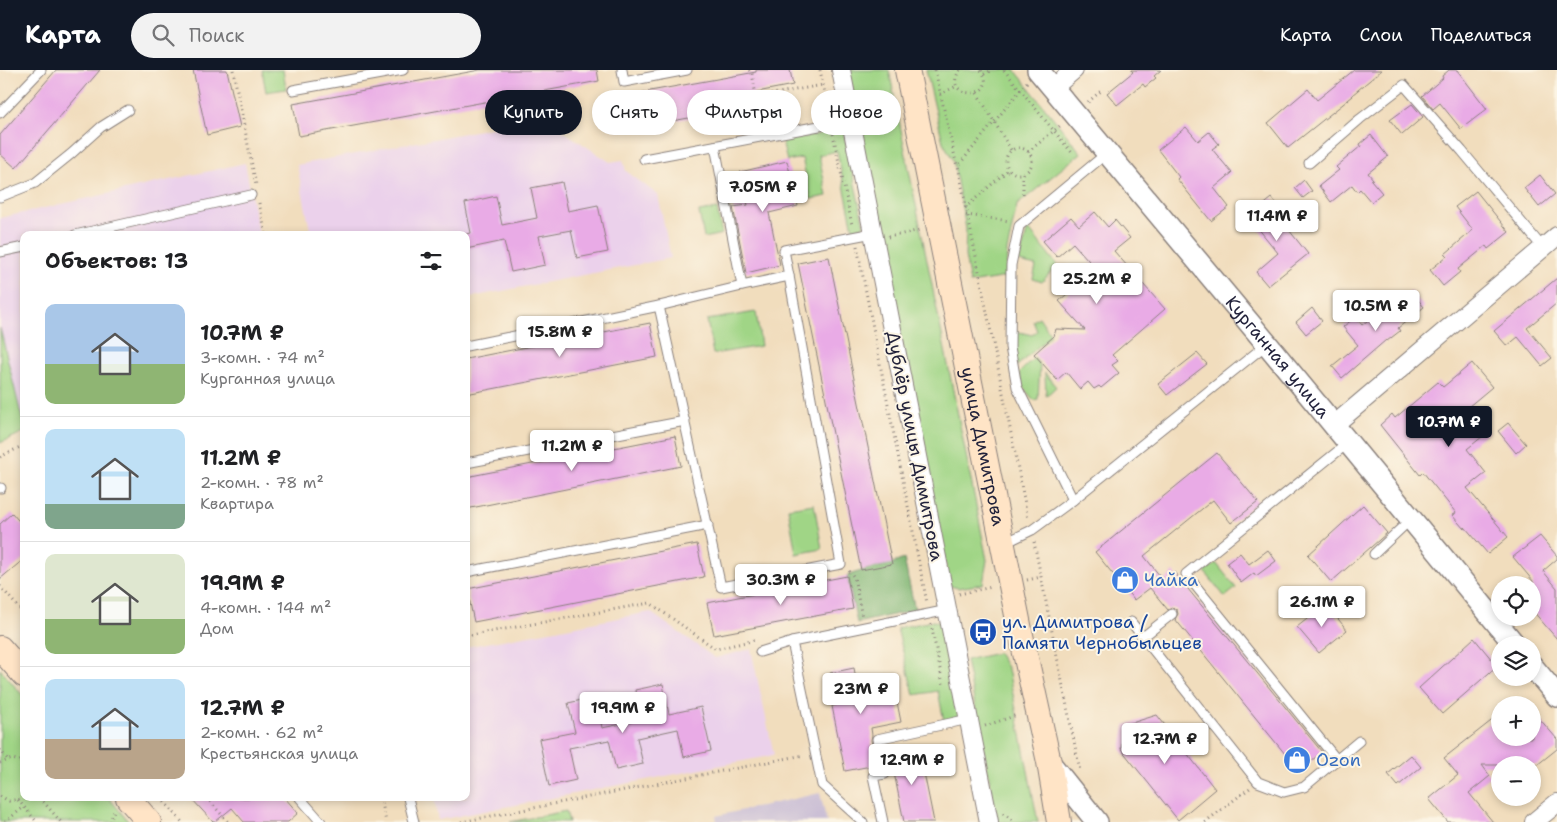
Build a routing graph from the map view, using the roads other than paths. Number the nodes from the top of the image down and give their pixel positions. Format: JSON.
{"nodes":[{"id":1,"x":41,"y":70,"type":"edge"},
{"id":2,"x":403,"y":70,"type":"edge"},
{"id":3,"x":622,"y":70,"type":"edge"},
{"id":4,"x":687,"y":70,"type":"edge"},
{"id":5,"x":841,"y":70,"type":"edge"},
{"id":6,"x":907,"y":70,"type":"edge"},
{"id":7,"x":1074,"y":70,"type":"edge"},
{"id":8,"x":1035,"y":73,"type":"edge"},
{"id":9,"x":1053,"y":88,"type":"junction"},
{"id":10,"x":293,"y":90,"type":"dead end"},
{"id":11,"x":845,"y":90,"type":"edge"},
{"id":12,"x":128,"y":110,"type":"dead end"},
{"id":13,"x":0,"y":113,"type":"edge"},
{"id":14,"x":811,"y":128,"type":"edge"},
{"id":15,"x":854,"y":135,"type":"edge"},
{"id":16,"x":715,"y":146,"type":"junction"},
{"id":17,"x":1107,"y":153,"type":"junction"},
{"id":18,"x":644,"y":159,"type":"dead end"},
{"id":19,"x":1308,"y":163,"type":"dead end"},
{"id":20,"x":255,"y":196,"type":"road end"},
{"id":21,"x":0,"y":197,"type":"edge"},
{"id":22,"x":93,"y":231,"type":"edge"},
{"id":23,"x":874,"y":236,"type":"junction"},
{"id":24,"x":1557,"y":236,"type":"edge"},
{"id":25,"x":20,"y":247,"type":"edge"},
{"id":26,"x":1543,"y":248,"type":"junction"},
{"id":27,"x":0,"y":252,"type":"edge"},
{"id":28,"x":789,"y":276,"type":"junction"},
{"id":29,"x":742,"y":286,"type":"junction"},
{"id":30,"x":659,"y":306,"type":"junction"},
{"id":31,"x":1267,"y":344,"type":"junction"},
{"id":32,"x":470,"y":345,"type":"edge"},
{"id":33,"x":685,"y":421,"type":"junction"},
{"id":34,"x":1334,"y":425,"type":"junction"},
{"id":35,"x":1348,"y":443,"type":"junction"},
{"id":36,"x":470,"y":462,"type":"edge"},
{"id":37,"x":1072,"y":500,"type":"junction"},
{"id":38,"x":1411,"y":519,"type":"junction"},
{"id":39,"x":708,"y":525,"type":"junction"},
{"id":40,"x":1003,"y":544,"type":"junction"},
{"id":41,"x":1374,"y":554,"type":"dead end"},
{"id":42,"x":470,"y":571,"type":"edge"},
{"id":43,"x":946,"y":604,"type":"junction"},
{"id":44,"x":1172,"y":614,"type":"dead end"},
{"id":45,"x":1131,"y":622,"type":"dead end"},
{"id":46,"x":1508,"y":636,"type":"edge"},
{"id":47,"x":1143,"y":637,"type":"junction"},
{"id":48,"x":792,"y":642,"type":"junction"},
{"id":49,"x":0,"y":648,"type":"edge"},
{"id":50,"x":765,"y":651,"type":"road end"},
{"id":51,"x":20,"y":671,"type":"edge"},
{"id":52,"x":1541,"y":677,"type":"edge"},
{"id":53,"x":1557,"y":696,"type":"edge"},
{"id":54,"x":974,"y":724,"type":"junction"},
{"id":55,"x":1359,"y":741,"type":"dead end"},
{"id":56,"x":1336,"y":760,"type":"junction"},
{"id":57,"x":1049,"y":762,"type":"junction"},
{"id":58,"x":303,"y":801,"type":"edge"},
{"id":59,"x":409,"y":801,"type":"edge"},
{"id":60,"x":122,"y":802,"type":"edge"},
{"id":61,"x":1557,"y":803,"type":"edge"},
{"id":62,"x":149,"y":822,"type":"edge"},
{"id":63,"x":321,"y":822,"type":"edge"},
{"id":64,"x":414,"y":822,"type":"edge"},
{"id":65,"x":863,"y":822,"type":"edge"},
{"id":66,"x":883,"y":822,"type":"edge"},
{"id":67,"x":990,"y":822,"type":"edge"},
{"id":68,"x":1059,"y":822,"type":"edge"},
{"id":69,"x":1097,"y":822,"type":"edge"},
{"id":70,"x":1534,"y":822,"type":"edge"}],
"edges":[{"from":1,"to":13,"type":"lane"},
{"from":2,"to":10,"type":"lane"},
{"from":3,"to":4,"type":"lane"},
{"from":5,"to":11,"type":"street","name":"Дублёр улицы Димитрова"},
{"from":6,"to":40,"type":"main road","name":"улица Димитрова"},
{"from":7,"to":9,"type":"street"},
{"from":8,"to":9,"type":"street","name":"Курганная улица"},
{"from":9,"to":17,"type":"street","name":"Курганная улица"},
{"from":12,"to":21,"type":"lane"},
{"from":14,"to":16,"type":"lane"},
{"from":15,"to":23,"type":"street","name":"Дублёр улицы Димитрова"},
{"from":16,"to":18,"type":"lane"},
{"from":16,"to":29,"type":"lane"},
{"from":17,"to":31,"type":"street","name":"Курганная улица"},
{"from":17,"to":37,"type":"lane"},
{"from":19,"to":26,"type":"lane"},
{"from":20,"to":22,"type":"lane"},
{"from":23,"to":28,"type":"lane"},
{"from":23,"to":43,"type":"street","name":"Дублёр улицы Димитрова"},
{"from":24,"to":26,"type":"street"},
{"from":25,"to":27,"type":"lane"},
{"from":26,"to":34,"type":"street"},
{"from":28,"to":29,"type":"lane"},
{"from":28,"to":39,"type":"lane"},
{"from":29,"to":30,"type":"lane"},
{"from":30,"to":32,"type":"lane"},
{"from":30,"to":33,"type":"lane"},
{"from":31,"to":34,"type":"street","name":"Курганная улица"},
{"from":31,"to":37,"type":"lane"},
{"from":33,"to":36,"type":"lane"},
{"from":33,"to":39,"type":"lane"},
{"from":34,"to":35,"type":"street","name":"Курганная улица"},
{"from":35,"to":38,"type":"street","name":"Курганная улица"},
{"from":35,"to":56,"type":"lane"},
{"from":37,"to":40,"type":"lane"},
{"from":38,"to":41,"type":"lane"},
{"from":38,"to":46,"type":"street","name":"Курганная улица"},
{"from":39,"to":42,"type":"lane"},
{"from":40,"to":57,"type":"main road","name":"улица Димитрова"},
{"from":43,"to":48,"type":"lane"},
{"from":43,"to":54,"type":"street","name":"Дублёр улицы Димитрова"},
{"from":44,"to":47,"type":"lane"},
{"from":45,"to":47,"type":"lane"},
{"from":47,"to":56,"type":"lane"},
{"from":48,"to":50,"type":"lane"},
{"from":48,"to":65,"type":"lane"},
{"from":49,"to":51,"type":"main road"},
{"from":52,"to":53,"type":"street"},
{"from":54,"to":66,"type":"lane"},
{"from":54,"to":67,"type":"street","name":"Дублёр улицы Димитрова"},
{"from":55,"to":56,"type":"lane"},
{"from":57,"to":68,"type":"main road","name":"улица Димитрова"},
{"from":57,"to":69,"type":"street"},
{"from":58,"to":63,"type":"lane"},
{"from":59,"to":64,"type":"lane"},
{"from":60,"to":62,"type":"main road"},
{"from":61,"to":70,"type":"street"}]}
